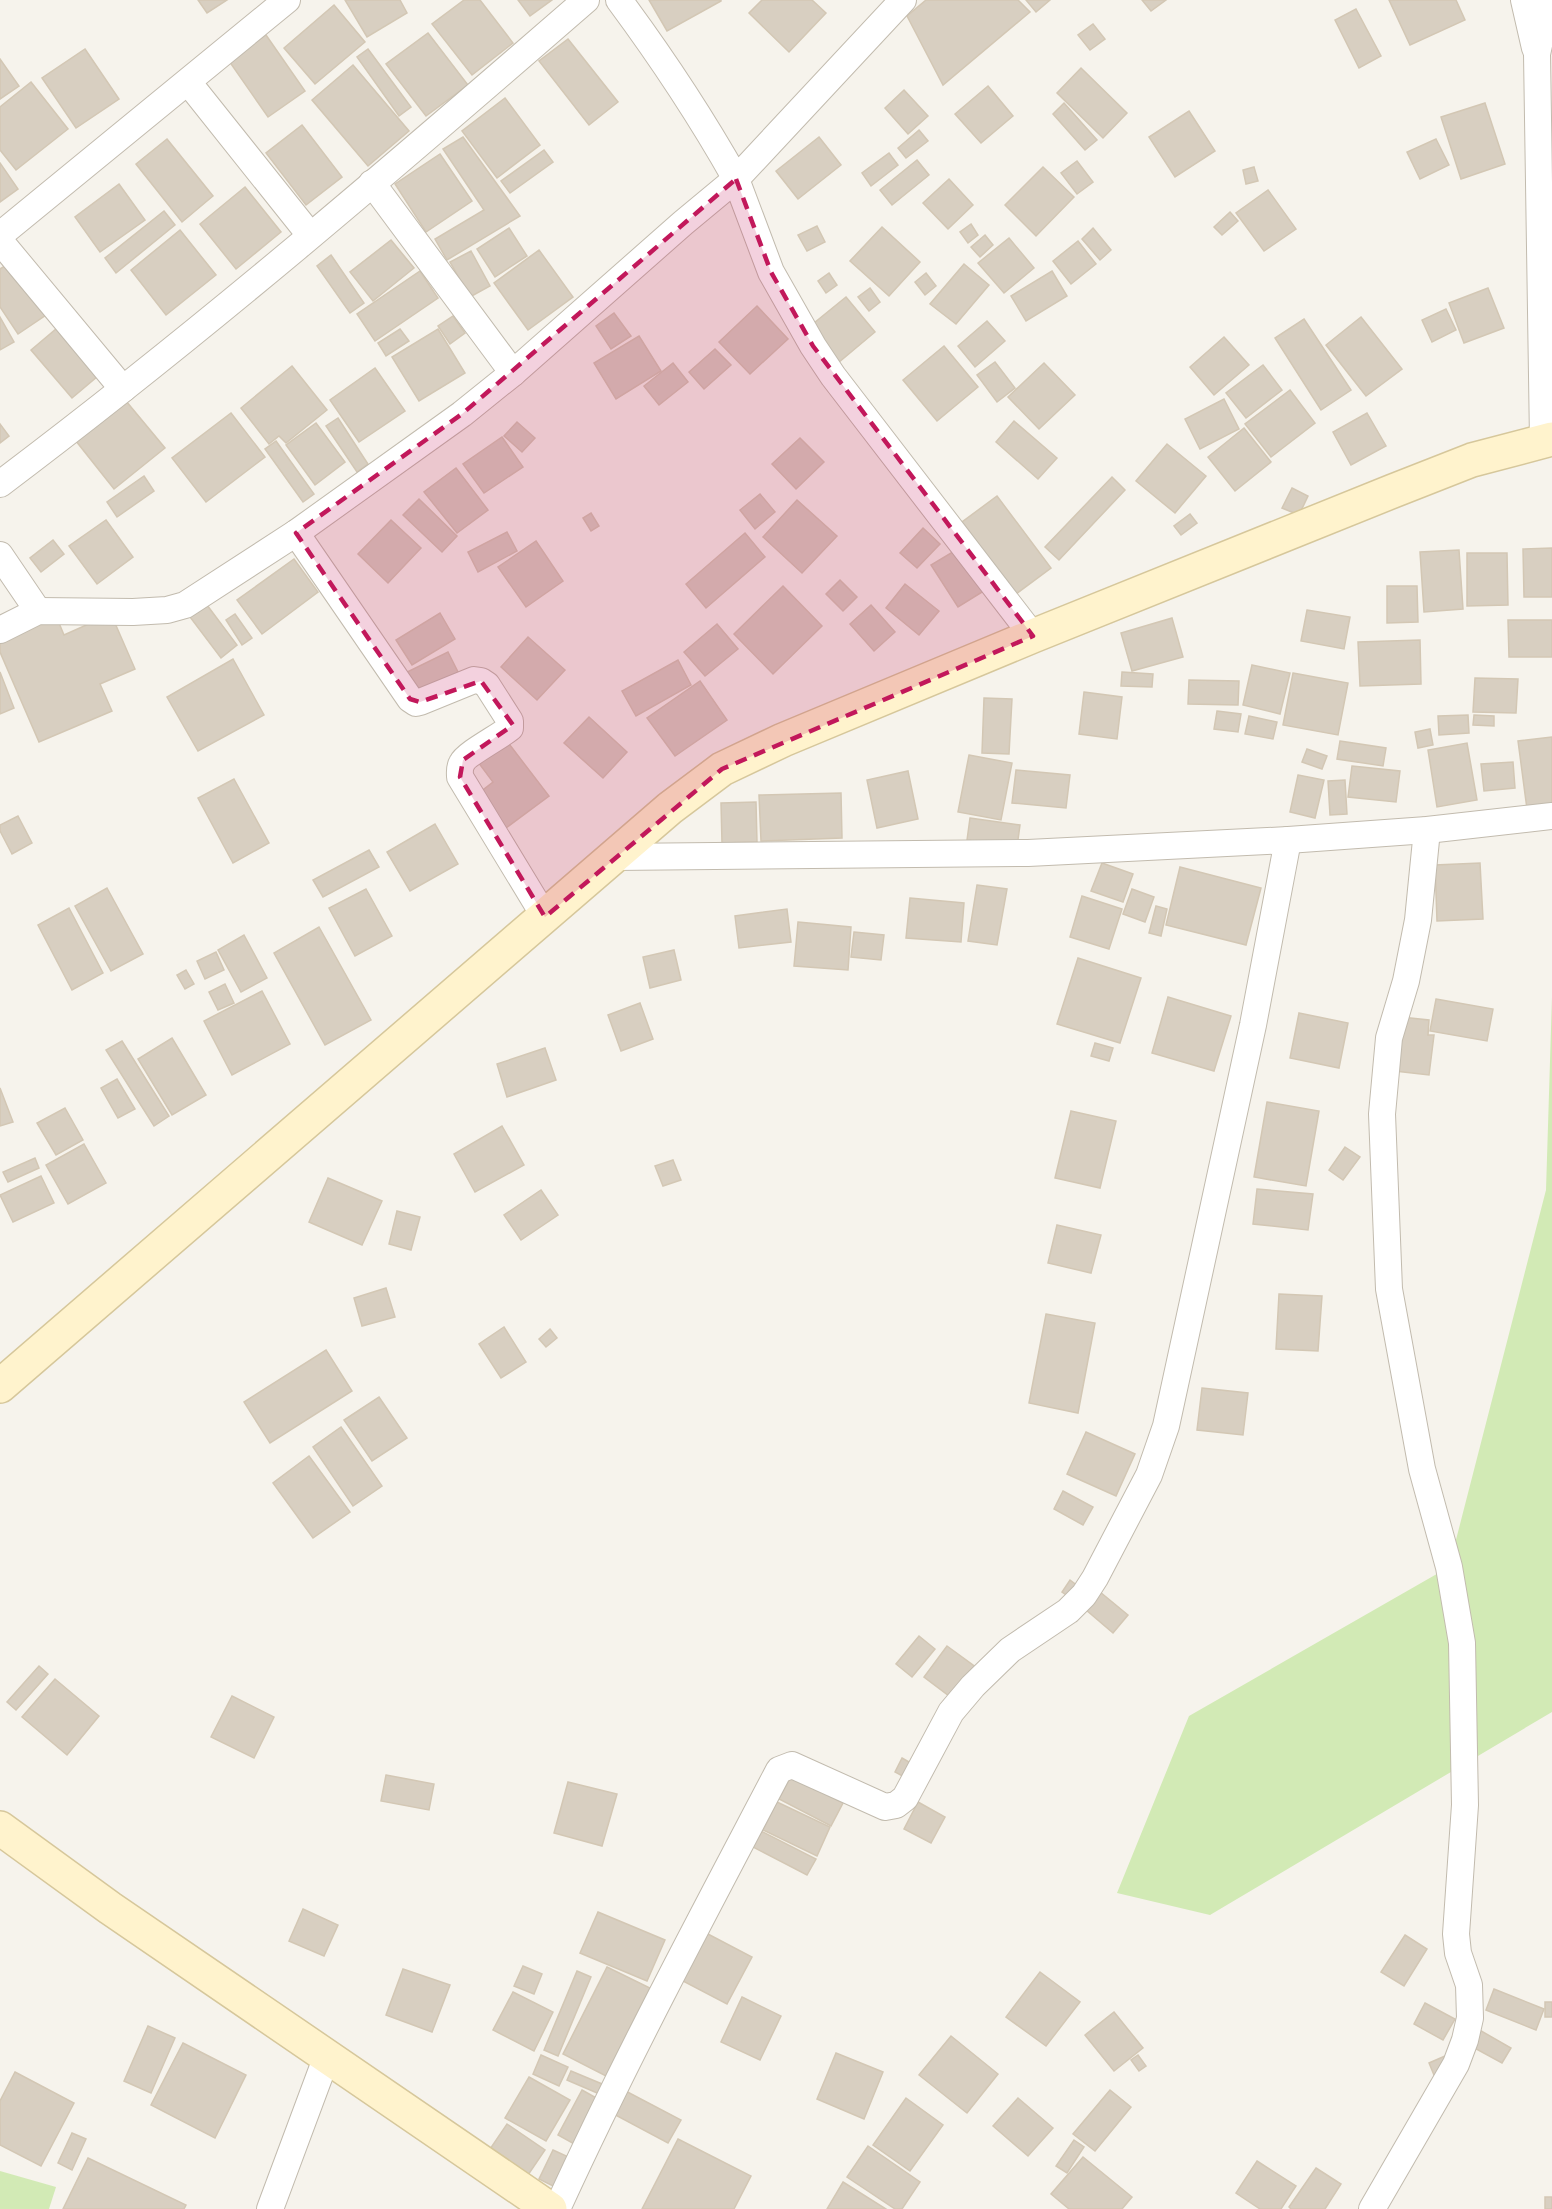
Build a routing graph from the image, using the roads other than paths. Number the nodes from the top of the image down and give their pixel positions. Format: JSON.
{"nodes":[{"id":1,"x":287,"y":0,"type":"edge"},
{"id":2,"x":586,"y":0,"type":"edge"},
{"id":3,"x":619,"y":0,"type":"edge"},
{"id":4,"x":903,"y":0,"type":"edge"},
{"id":5,"x":1524,"y":0,"type":"edge"},
{"id":6,"x":1549,"y":0,"type":"edge"},
{"id":7,"x":1537,"y":54,"type":"junction"},
{"id":8,"x":188,"y":82,"type":"junction"},
{"id":9,"x":736,"y":179,"type":"junction"},
{"id":10,"x":372,"y":183,"type":"junction"},
{"id":11,"x":0,"y":235,"type":"edge"},
{"id":12,"x":310,"y":235,"type":"junction"},
{"id":13,"x":0,"y":241,"type":"edge"},
{"id":14,"x":513,"y":373,"type":"junction"},
{"id":15,"x":123,"y":389,"type":"junction"},
{"id":16,"x":1548,"y":440,"type":"edge"},
{"id":17,"x":0,"y":484,"type":"edge"},
{"id":18,"x":296,"y":533,"type":"junction"},
{"id":19,"x":0,"y":555,"type":"edge"},
{"id":20,"x":38,"y":611,"type":"junction"},
{"id":21,"x":0,"y":630,"type":"edge"},
{"id":22,"x":1033,"y":636,"type":"junction"},
{"id":23,"x":1552,"y":816,"type":"edge"},
{"id":24,"x":1427,"y":830,"type":"junction"},
{"id":25,"x":1288,"y":840,"type":"junction"},
{"id":26,"x":615,"y":857,"type":"junction"},
{"id":27,"x":546,"y":917,"type":"junction"},
{"id":28,"x":0,"y":1386,"type":"edge"},
{"id":29,"x":0,"y":1828,"type":"edge"},
{"id":30,"x":327,"y":2056,"type":"junction"},
{"id":31,"x":270,"y":2209,"type":"edge"},
{"id":32,"x":550,"y":2209,"type":"edge"},
{"id":33,"x":557,"y":2209,"type":"edge"},
{"id":34,"x":1372,"y":2209,"type":"edge"}],
"edges":[{"from":1,"to":8,"type":"street"},
{"from":2,"to":10,"type":"street"},
{"from":3,"to":9,"type":"street"},
{"from":4,"to":9,"type":"street"},
{"from":5,"to":7,"type":"street"},
{"from":6,"to":7,"type":"street"},
{"from":7,"to":16,"type":"street"},
{"from":8,"to":11,"type":"street"},
{"from":8,"to":12,"type":"street"},
{"from":9,"to":14,"type":"street"},
{"from":9,"to":22,"type":"street"},
{"from":10,"to":12,"type":"street"},
{"from":10,"to":14,"type":"street"},
{"from":12,"to":15,"type":"street"},
{"from":13,"to":15,"type":"street"},
{"from":14,"to":18,"type":"street"},
{"from":15,"to":17,"type":"street"},
{"from":16,"to":22,"type":"street"},
{"from":18,"to":20,"type":"street"},
{"from":18,"to":27,"type":"street"},
{"from":19,"to":20,"type":"street"},
{"from":20,"to":21,"type":"street"},
{"from":22,"to":26,"type":"street"},
{"from":23,"to":24,"type":"street"},
{"from":24,"to":25,"type":"street"},
{"from":24,"to":34,"type":"street"},
{"from":25,"to":26,"type":"street"},
{"from":25,"to":33,"type":"street"},
{"from":26,"to":27,"type":"street"},
{"from":27,"to":28,"type":"street"},
{"from":29,"to":30,"type":"street"},
{"from":30,"to":31,"type":"street"},
{"from":30,"to":32,"type":"street"}]}
